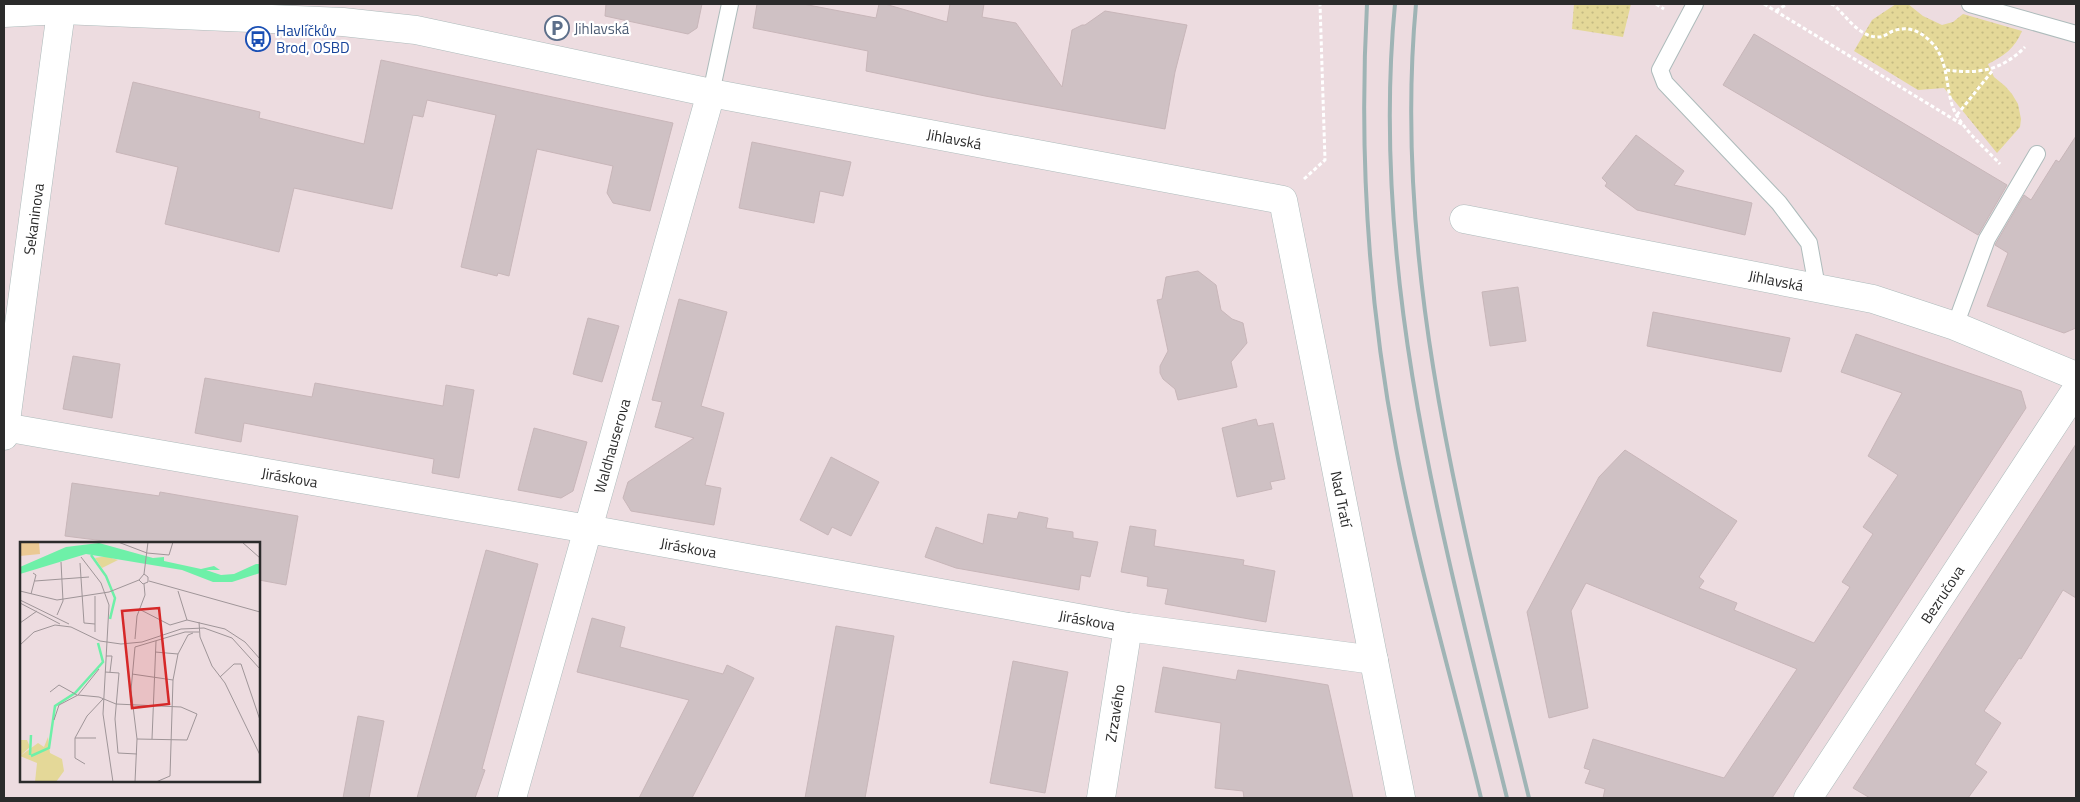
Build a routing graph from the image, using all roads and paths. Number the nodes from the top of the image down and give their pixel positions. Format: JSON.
{"nodes":[{"id":1,"x":730,"y":4,"type":"edge"},
{"id":2,"x":1320,"y":4,"type":"edge"},
{"id":3,"x":1696,"y":4,"type":"edge"},
{"id":4,"x":1764,"y":4,"type":"edge"},
{"id":5,"x":1787,"y":4,"type":"edge"},
{"id":6,"x":1831,"y":4,"type":"edge"},
{"id":7,"x":1970,"y":4,"type":"edge"},
{"id":8,"x":62,"y":7,"type":"edge"},
{"id":9,"x":1776,"y":11,"type":"junction"},
{"id":10,"x":4,"y":13,"type":"edge"},
{"id":11,"x":2033,"y":22,"type":"junction"},
{"id":12,"x":2076,"y":34,"type":"edge"},
{"id":13,"x":1993,"y":69,"type":"junction"},
{"id":14,"x":1946,"y":70,"type":"junction"},
{"id":15,"x":711,"y":93,"type":"junction"},
{"id":16,"x":1957,"y":115,"type":"junction"},
{"id":17,"x":1966,"y":126,"type":"junction"},
{"id":18,"x":2037,"y":154,"type":"dead end"},
{"id":19,"x":2019,"y":185,"type":"junction"},
{"id":20,"x":1283,"y":200,"type":"junction"},
{"id":21,"x":1464,"y":219,"type":"dead end"},
{"id":22,"x":1817,"y":287,"type":"junction"},
{"id":23,"x":1955,"y":326,"type":"junction"},
{"id":24,"x":2076,"y":376,"type":"edge"},
{"id":25,"x":2076,"y":390,"type":"edge"},
{"id":26,"x":4,"y":430,"type":"edge"},
{"id":27,"x":588,"y":529,"type":"junction"},
{"id":28,"x":1128,"y":627,"type":"junction"},
{"id":29,"x":1374,"y":660,"type":"junction"},
{"id":30,"x":512,"y":798,"type":"edge"},
{"id":31,"x":1101,"y":798,"type":"edge"},
{"id":32,"x":1401,"y":798,"type":"edge"},
{"id":33,"x":1808,"y":798,"type":"edge"}],
"edges":[{"from":1,"to":15,"type":"lane"},
{"from":2,"to":20,"type":"path"},
{"from":3,"to":22,"type":"lane"},
{"from":4,"to":9,"type":"path"},
{"from":5,"to":9,"type":"path"},
{"from":6,"to":14,"type":"path"},
{"from":7,"to":11,"type":"lane"},
{"from":8,"to":10,"type":"street","name":"Jihlavská"},
{"from":8,"to":15,"type":"street","name":"Jihlavská"},
{"from":8,"to":26,"type":"street","name":"Sekaninova"},
{"from":9,"to":17,"type":"path"},
{"from":11,"to":12,"type":"lane"},
{"from":11,"to":13,"type":"path"},
{"from":13,"to":14,"type":"path"},
{"from":13,"to":16,"type":"path"},
{"from":14,"to":16,"type":"path"},
{"from":15,"to":20,"type":"street","name":"Jihlavská"},
{"from":15,"to":27,"type":"street","name":"Waldhauserova"},
{"from":16,"to":17,"type":"path"},
{"from":17,"to":19,"type":"path"},
{"from":18,"to":19,"type":"lane"},
{"from":19,"to":23,"type":"lane"},
{"from":20,"to":29,"type":"street","name":"Nad Tratí"},
{"from":21,"to":22,"type":"street","name":"Jihlavská"},
{"from":22,"to":23,"type":"street","name":"Jihlavská"},
{"from":23,"to":24,"type":"street","name":"Jihlavská"},
{"from":25,"to":33,"type":"street","name":"Bezručova"},
{"from":26,"to":27,"type":"street","name":"Jiráskova"},
{"from":27,"to":28,"type":"street","name":"Jiráskova"},
{"from":27,"to":30,"type":"street","name":"Waldhauserova"},
{"from":28,"to":29,"type":"street","name":"Jiráskova"},
{"from":28,"to":31,"type":"street","name":"Zrzavého"},
{"from":29,"to":32,"type":"street","name":"Nad Tratí"}]}
